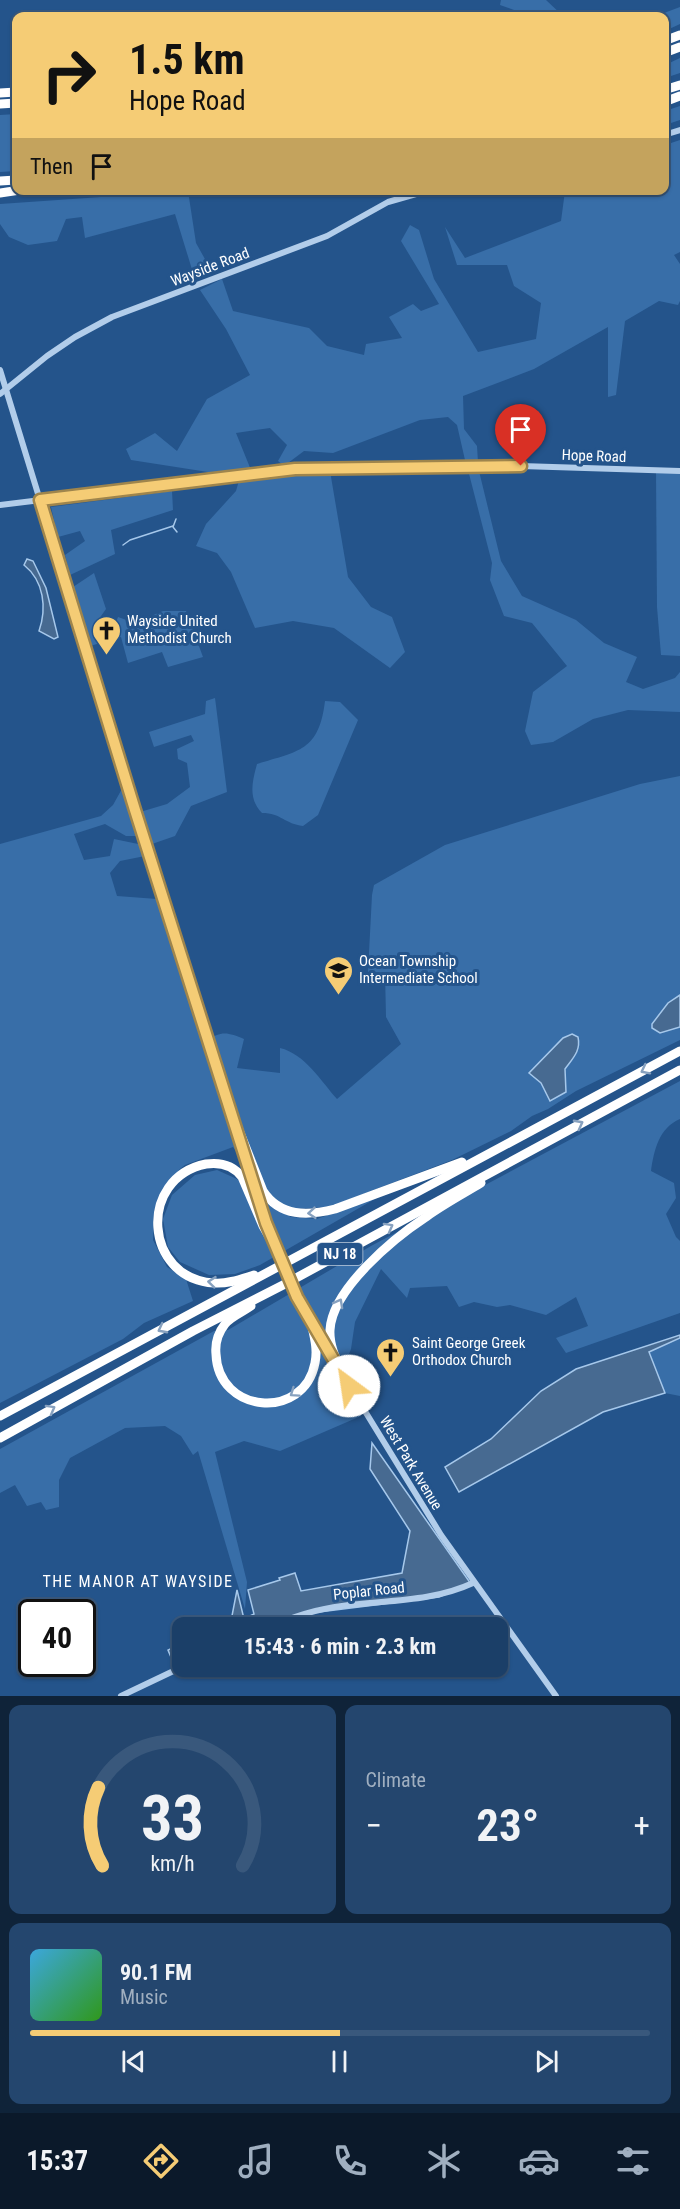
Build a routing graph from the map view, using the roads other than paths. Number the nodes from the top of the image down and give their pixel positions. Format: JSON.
{"nodes":[{"id":1,"x":414,"y":195,"type":"edge"},
{"id":2,"x":0,"y":370,"type":"edge"},
{"id":3,"x":6,"y":388,"type":"junction"},
{"id":4,"x":0,"y":394,"type":"edge"},
{"id":5,"x":680,"y":471,"type":"edge"},
{"id":6,"x":40,"y":500,"type":"junction"},
{"id":7,"x":0,"y":505,"type":"edge"},
{"id":8,"x":680,"y":1051,"type":"edge"},
{"id":9,"x":680,"y":1070,"type":"edge"},
{"id":10,"x":225,"y":1095,"type":"junction"},
{"id":11,"x":560,"y":1135,"type":"junction"},
{"id":12,"x":487,"y":1154,"type":"junction"},
{"id":13,"x":271,"y":1240,"type":"junction"},
{"id":14,"x":268,"y":1271,"type":"junction"},
{"id":15,"x":274,"y":1289,"type":"junction"},
{"id":16,"x":311,"y":1322,"type":"junction"},
{"id":17,"x":345,"y":1378,"type":"junction"},
{"id":18,"x":0,"y":1416,"type":"edge"},
{"id":19,"x":0,"y":1438,"type":"edge"},
{"id":20,"x":474,"y":1583,"type":"junction"},
{"id":21,"x":295,"y":1617,"type":"edge"},
{"id":22,"x":172,"y":1672,"type":"edge"},
{"id":23,"x":121,"y":1696,"type":"edge"},
{"id":24,"x":556,"y":1696,"type":"edge"}],
"edges":[{"from":1,"to":3,"type":"street","name":"Wayside Road"},
{"from":2,"to":3,"type":"street","name":"West Park Avenue"},
{"from":3,"to":4,"type":"street","name":"Wayside Road"},
{"from":3,"to":6,"type":"street","name":"West Park Avenue"},
{"from":5,"to":6,"type":"street","name":"Hope Road"},
{"from":6,"to":7,"type":"street","name":"Hope Road"},
{"from":6,"to":10,"type":"street","name":"West Park Avenue"},
{"from":8,"to":12,"type":"highway","number":"NJ 18","one_way":true},
{"from":11,"to":9,"type":"highway","number":"NJ 18","one_way":true},
{"from":12,"to":10,"type":"highway","one_way":true},
{"from":10,"to":13,"type":"street","name":"West Park Avenue"},
{"from":15,"to":11,"type":"highway","number":"NJ 18","one_way":true},
{"from":17,"to":11,"type":"highway","one_way":true},
{"from":12,"to":14,"type":"highway","number":"NJ 18"},
{"from":14,"to":13,"type":"highway","one_way":true},
{"from":13,"to":16,"type":"street","name":"West Park Avenue","bridge":true},
{"from":14,"to":18,"type":"highway","number":"NJ 18","one_way":true},
{"from":16,"to":15,"type":"highway","one_way":true},
{"from":19,"to":15,"type":"highway","number":"NJ 18","one_way":true},
{"from":16,"to":17,"type":"street","name":"West Park Avenue"},
{"from":17,"to":20,"type":"street","name":"West Park Avenue"},
{"from":20,"to":21,"type":"street","name":"Poplar Road"},
{"from":20,"to":24,"type":"street","name":"West Park Avenue"},
{"from":22,"to":23,"type":"street"}]}
